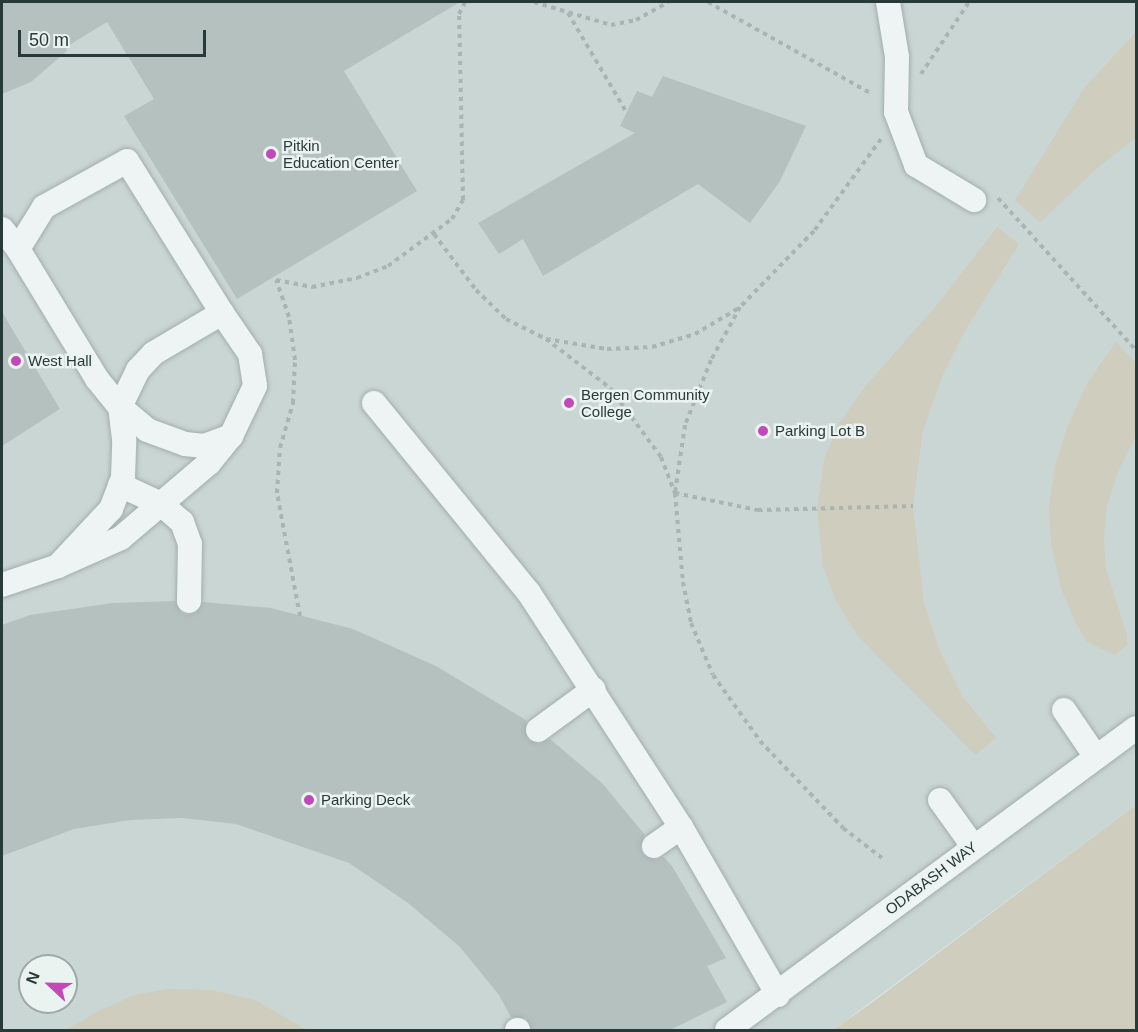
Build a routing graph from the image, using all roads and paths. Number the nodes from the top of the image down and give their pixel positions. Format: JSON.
{"nodes":[{"id":1,"x":465,"y":2,"type":"edge"},
{"id":2,"x":534,"y":2,"type":"edge"},
{"id":3,"x":668,"y":2,"type":"edge"},
{"id":4,"x":708,"y":2,"type":"edge"},
{"id":5,"x":888,"y":2,"type":"edge"},
{"id":6,"x":969,"y":2,"type":"edge"},
{"id":7,"x":568,"y":12,"type":"junction"},
{"id":8,"x":627,"y":112,"type":"dead end"},
{"id":9,"x":896,"y":112,"type":"junction"},
{"id":10,"x":983,"y":196,"type":"joint"},
{"id":11,"x":2,"y":229,"type":"edge"},
{"id":12,"x":434,"y":234,"type":"junction"},
{"id":13,"x":18,"y":249,"type":"junction"},
{"id":14,"x":740,"y":307,"type":"junction"},
{"id":15,"x":222,"y":313,"type":"junction"},
{"id":16,"x":546,"y":339,"type":"junction"},
{"id":17,"x":1137,"y":350,"type":"edge"},
{"id":18,"x":374,"y":403,"type":"dead end"},
{"id":19,"x":120,"y":406,"type":"junction"},
{"id":20,"x":231,"y":436,"type":"junction"},
{"id":21,"x":120,"y":485,"type":"junction"},
{"id":22,"x":675,"y":494,"type":"junction"},
{"id":23,"x":161,"y":504,"type":"junction"},
{"id":24,"x":913,"y":506,"type":"dead end"},
{"id":25,"x":58,"y":566,"type":"junction"},
{"id":26,"x":2,"y":585,"type":"edge"},
{"id":27,"x":189,"y":601,"type":"dead end"},
{"id":28,"x":300,"y":616,"type":"dead end"},
{"id":29,"x":594,"y":688,"type":"junction"},
{"id":30,"x":1064,"y":710,"type":"dead end"},
{"id":31,"x":1137,"y":728,"type":"edge"},
{"id":32,"x":538,"y":730,"type":"dead end"},
{"id":33,"x":1096,"y":756,"type":"junction"},
{"id":34,"x":940,"y":800,"type":"dead end"},
{"id":35,"x":681,"y":827,"type":"junction"},
{"id":36,"x":654,"y":846,"type":"dead end"},
{"id":37,"x":973,"y":846,"type":"junction"},
{"id":38,"x":882,"y":858,"type":"dead end"},
{"id":39,"x":778,"y":995,"type":"junction"},
{"id":40,"x":727,"y":1030,"type":"edge"}],
"edges":[{"from":1,"to":12,"type":"path"},
{"from":2,"to":7,"type":"path"},
{"from":3,"to":7,"type":"path"},
{"from":4,"to":9,"type":"path"},
{"from":5,"to":9,"type":"street"},
{"from":6,"to":9,"type":"path"},
{"from":7,"to":8,"type":"path"},
{"from":9,"to":10,"type":"street"},
{"from":9,"to":14,"type":"path"},
{"from":10,"to":17,"type":"path"},
{"from":11,"to":13,"type":"street"},
{"from":12,"to":16,"type":"path"},
{"from":12,"to":28,"type":"path"},
{"from":13,"to":15,"type":"street"},
{"from":13,"to":19,"type":"street"},
{"from":14,"to":16,"type":"path"},
{"from":14,"to":22,"type":"path"},
{"from":15,"to":19,"type":"street"},
{"from":15,"to":20,"type":"street"},
{"from":16,"to":22,"type":"path"},
{"from":18,"to":29,"type":"street"},
{"from":19,"to":20,"type":"street"},
{"from":19,"to":21,"type":"street"},
{"from":20,"to":23,"type":"street"},
{"from":21,"to":23,"type":"street"},
{"from":21,"to":25,"type":"street"},
{"from":22,"to":24,"type":"path"},
{"from":22,"to":38,"type":"path"},
{"from":23,"to":25,"type":"street"},
{"from":23,"to":27,"type":"street"},
{"from":25,"to":26,"type":"street"},
{"from":29,"to":32,"type":"street"},
{"from":29,"to":35,"type":"street"},
{"from":30,"to":33,"type":"street"},
{"from":31,"to":33,"type":"street","name":"ODABASH WAY"},
{"from":33,"to":37,"type":"street","name":"ODABASH WAY"},
{"from":34,"to":37,"type":"street"},
{"from":35,"to":36,"type":"street"},
{"from":35,"to":39,"type":"street"},
{"from":37,"to":39,"type":"street","name":"ODABASH WAY"},
{"from":39,"to":40,"type":"street","name":"ODABASH WAY"}]}
